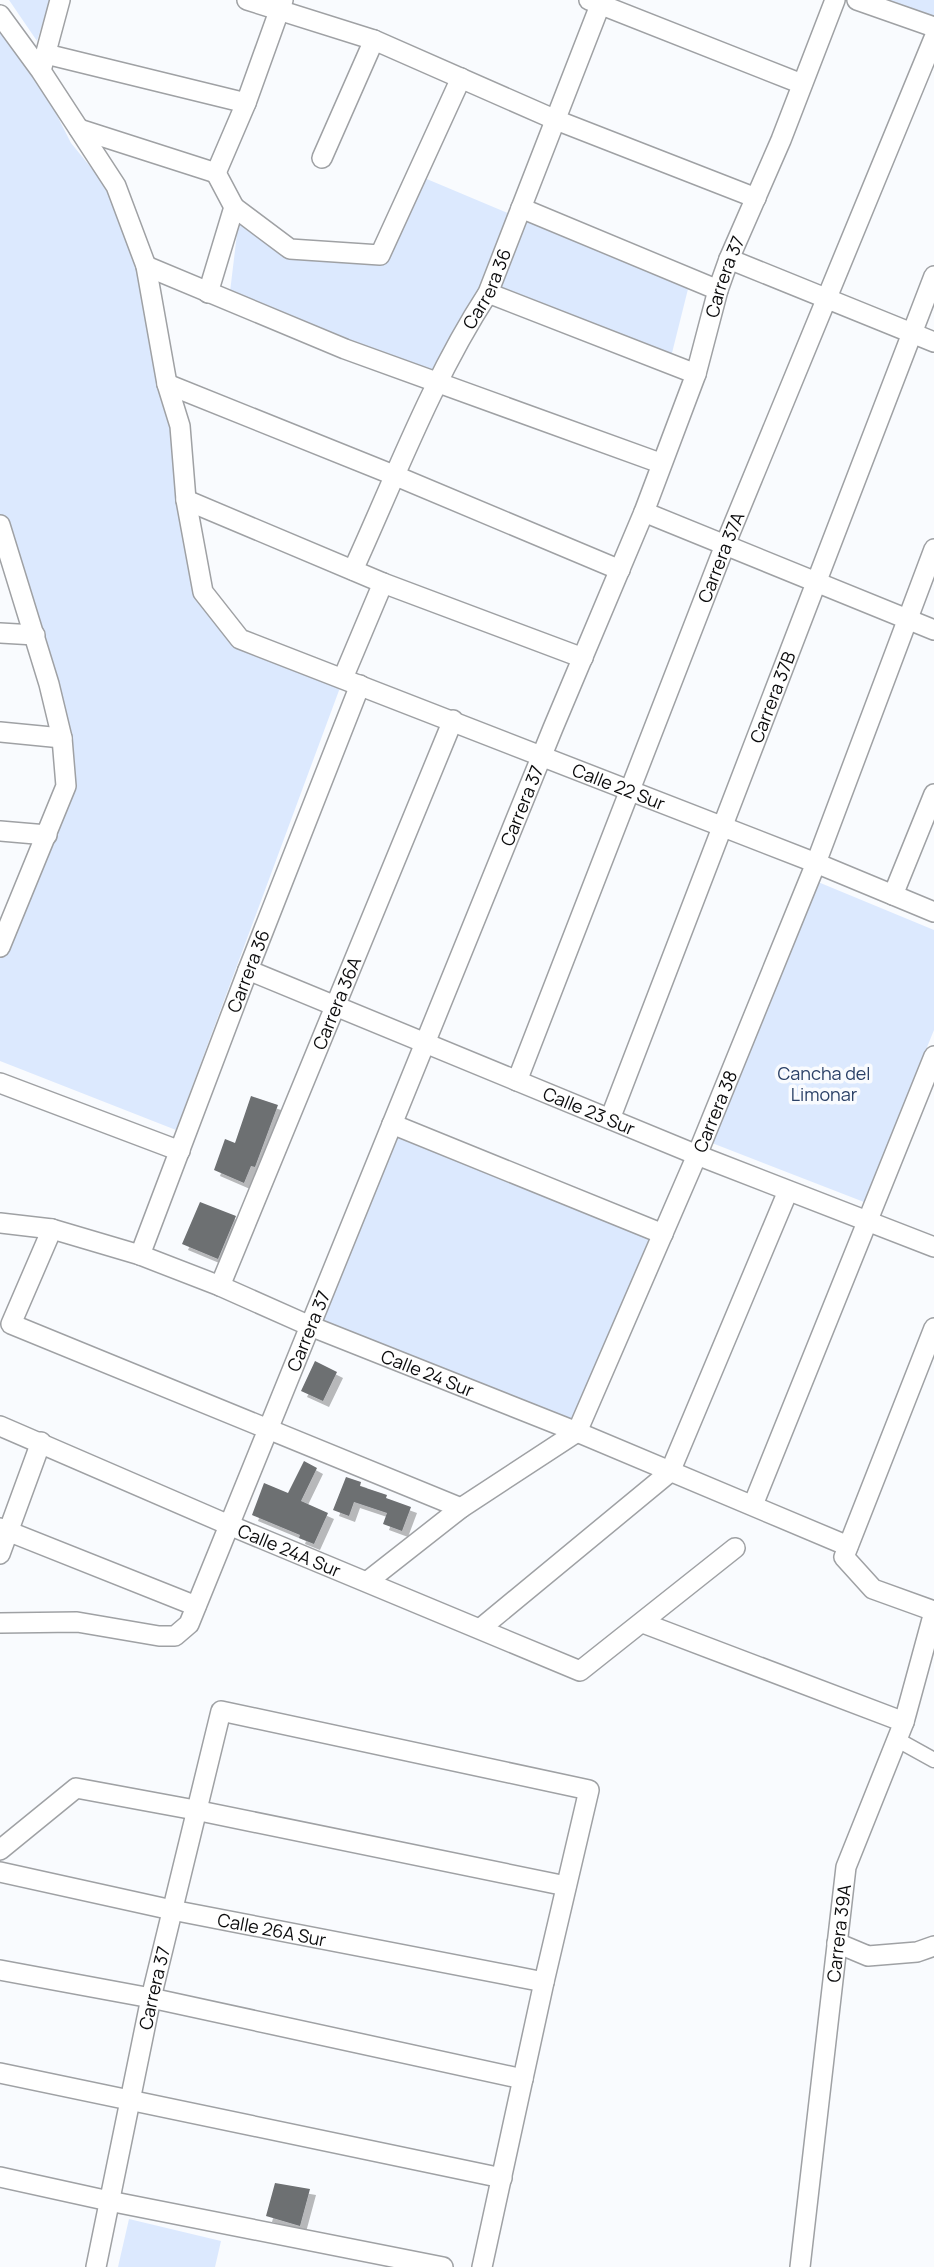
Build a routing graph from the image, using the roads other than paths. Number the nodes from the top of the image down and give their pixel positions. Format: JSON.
{"nodes":[{"id":1,"x":60,"y":0,"type":"edge"},
{"id":2,"x":247,"y":0,"type":"edge"},
{"id":3,"x":835,"y":0,"type":"edge"},
{"id":4,"x":857,"y":0,"type":"edge"},
{"id":5,"x":597,"y":2,"type":"edge"},
{"id":6,"x":282,"y":5,"type":"edge"},
{"id":7,"x":0,"y":15,"type":"edge"},
{"id":8,"x":934,"y":27,"type":"edge"},
{"id":9,"x":934,"y":38,"type":"edge"},
{"id":10,"x":374,"y":40,"type":"junction"},
{"id":11,"x":43,"y":62,"type":"junction"},
{"id":12,"x":461,"y":78,"type":"junction"},
{"id":13,"x":802,"y":84,"type":"junction"},
{"id":14,"x":246,"y":103,"type":"junction"},
{"id":15,"x":555,"y":120,"type":"junction"},
{"id":16,"x":79,"y":129,"type":"junction"},
{"id":17,"x":322,"y":158,"type":"dead end"},
{"id":18,"x":216,"y":173,"type":"junction"},
{"id":19,"x":756,"y":198,"type":"junction"},
{"id":20,"x":234,"y":207,"type":"junction"},
{"id":21,"x":521,"y":208,"type":"junction"},
{"id":22,"x":729,"y":259,"type":"junction"},
{"id":23,"x":146,"y":266,"type":"junction"},
{"id":24,"x":934,"y":275,"type":"edge"},
{"id":25,"x":718,"y":290,"type":"junction"},
{"id":26,"x":208,"y":293,"type":"junction"},
{"id":27,"x":488,"y":293,"type":"junction"},
{"id":28,"x":826,"y":298,"type":"junction"},
{"id":29,"x":911,"y":333,"type":"junction"},
{"id":30,"x":934,"y":342,"type":"edge"},
{"id":31,"x":696,"y":374,"type":"junction"},
{"id":32,"x":438,"y":383,"type":"junction"},
{"id":33,"x":167,"y":384,"type":"junction"},
{"id":34,"x":660,"y":463,"type":"junction"},
{"id":35,"x":396,"y":475,"type":"junction"},
{"id":36,"x":186,"y":500,"type":"junction"},
{"id":37,"x":644,"y":512,"type":"junction"},
{"id":38,"x":1,"y":531,"type":"edge"},
{"id":39,"x":725,"y":545,"type":"junction"},
{"id":40,"x":934,"y":549,"type":"edge"},
{"id":41,"x":620,"y":569,"type":"junction"},
{"id":42,"x":353,"y":570,"type":"junction"},
{"id":43,"x":815,"y":581,"type":"junction"},
{"id":44,"x":383,"y":583,"type":"junction"},
{"id":45,"x":907,"y":619,"type":"junction"},
{"id":46,"x":934,"y":630,"type":"edge"},
{"id":47,"x":0,"y":633,"type":"edge"},
{"id":48,"x":35,"y":635,"type":"junction"},
{"id":49,"x":583,"y":658,"type":"junction"},
{"id":50,"x":351,"y":682,"type":"junction"},
{"id":51,"x":453,"y":720,"type":"junction"},
{"id":52,"x":0,"y":732,"type":"edge"},
{"id":53,"x":62,"y":738,"type":"junction"},
{"id":54,"x":542,"y":756,"type":"junction"},
{"id":55,"x":630,"y":791,"type":"junction"},
{"id":56,"x":934,"y":794,"type":"edge"},
{"id":57,"x":721,"y":826,"type":"junction"},
{"id":58,"x":0,"y":831,"type":"edge"},
{"id":59,"x":47,"y":835,"type":"junction"},
{"id":60,"x":816,"y":863,"type":"junction"},
{"id":61,"x":893,"y":895,"type":"junction"},
{"id":62,"x":934,"y":912,"type":"edge"},
{"id":63,"x":5,"y":925,"type":"edge"},
{"id":64,"x":0,"y":947,"type":"edge"},
{"id":65,"x":248,"y":970,"type":"junction"},
{"id":66,"x":336,"y":1007,"type":"junction"},
{"id":67,"x":425,"y":1043,"type":"junction"},
{"id":68,"x":934,"y":1056,"type":"edge"},
{"id":69,"x":517,"y":1081,"type":"junction"},
{"id":70,"x":0,"y":1083,"type":"edge"},
{"id":71,"x":610,"y":1119,"type":"junction"},
{"id":72,"x":392,"y":1124,"type":"junction"},
{"id":73,"x":180,"y":1151,"type":"junction"},
{"id":74,"x":697,"y":1155,"type":"junction"},
{"id":75,"x":788,"y":1191,"type":"junction"},
{"id":76,"x":867,"y":1222,"type":"junction"},
{"id":77,"x":0,"y":1223,"type":"edge"},
{"id":78,"x":52,"y":1228,"type":"junction"},
{"id":79,"x":663,"y":1234,"type":"junction"},
{"id":80,"x":934,"y":1247,"type":"edge"},
{"id":81,"x":140,"y":1255,"type":"junction"},
{"id":82,"x":220,"y":1286,"type":"junction"},
{"id":83,"x":310,"y":1326,"type":"junction"},
{"id":84,"x":934,"y":1328,"type":"edge"},
{"id":85,"x":0,"y":1426,"type":"edge"},
{"id":86,"x":269,"y":1429,"type":"junction"},
{"id":87,"x":577,"y":1432,"type":"junction"},
{"id":88,"x":41,"y":1442,"type":"junction"},
{"id":89,"x":670,"y":1472,"type":"junction"},
{"id":90,"x":753,"y":1505,"type":"junction"},
{"id":91,"x":461,"y":1508,"type":"junction"},
{"id":92,"x":229,"y":1525,"type":"junction"},
{"id":93,"x":4,"y":1529,"type":"edge"},
{"id":94,"x":735,"y":1548,"type":"dead end"},
{"id":95,"x":846,"y":1551,"type":"junction"},
{"id":96,"x":0,"y":1554,"type":"edge"},
{"id":97,"x":368,"y":1581,"type":"junction"},
{"id":98,"x":196,"y":1606,"type":"junction"},
{"id":99,"x":934,"y":1611,"type":"edge"},
{"id":100,"x":0,"y":1623,"type":"edge"},
{"id":101,"x":643,"y":1623,"type":"junction"},
{"id":102,"x":481,"y":1628,"type":"junction"},
{"id":103,"x":900,"y":1730,"type":"junction"},
{"id":104,"x":934,"y":1760,"type":"edge"},
{"id":105,"x":195,"y":1810,"type":"junction"},
{"id":106,"x":0,"y":1850,"type":"edge"},
{"id":107,"x":0,"y":1872,"type":"edge"},
{"id":108,"x":566,"y":1886,"type":"junction"},
{"id":109,"x":172,"y":1910,"type":"junction"},
{"id":110,"x":837,"y":1943,"type":"junction"},
{"id":111,"x":934,"y":1946,"type":"edge"},
{"id":112,"x":0,"y":1970,"type":"edge"},
{"id":113,"x":544,"y":1982,"type":"junction"},
{"id":114,"x":151,"y":1998,"type":"junction"},
{"id":115,"x":0,"y":2073,"type":"edge"},
{"id":116,"x":523,"y":2080,"type":"junction"},
{"id":117,"x":130,"y":2099,"type":"junction"},
{"id":118,"x":0,"y":2177,"type":"edge"},
{"id":119,"x":502,"y":2178,"type":"junction"},
{"id":120,"x":109,"y":2201,"type":"junction"},
{"id":121,"x":96,"y":2267,"type":"edge"},
{"id":122,"x":443,"y":2267,"type":"edge"},
{"id":123,"x":482,"y":2267,"type":"edge"},
{"id":124,"x":800,"y":2267,"type":"edge"}],
"edges":[{"from":1,"to":11,"type":"street"},
{"from":2,"to":6,"type":"street"},
{"from":3,"to":13,"type":"street","name":"Carrera 37"},
{"from":4,"to":8,"type":"street"},
{"from":5,"to":13,"type":"street"},
{"from":5,"to":15,"type":"street","name":"Carrera 36"},
{"from":6,"to":10,"type":"street"},
{"from":6,"to":14,"type":"street"},
{"from":7,"to":11,"type":"street"},
{"from":9,"to":28,"type":"street","name":"Carrera 37A"},
{"from":10,"to":12,"type":"street"},
{"from":10,"to":17,"type":"street"},
{"from":11,"to":14,"type":"street"},
{"from":11,"to":16,"type":"street"},
{"from":12,"to":15,"type":"street"},
{"from":12,"to":20,"type":"street"},
{"from":13,"to":19,"type":"street","name":"Carrera 37"},
{"from":14,"to":18,"type":"street"},
{"from":15,"to":19,"type":"street"},
{"from":15,"to":21,"type":"street","name":"Carrera 36"},
{"from":16,"to":18,"type":"street"},
{"from":16,"to":23,"type":"street"},
{"from":18,"to":20,"type":"street"},
{"from":19,"to":22,"type":"street","name":"Carrera 37"},
{"from":20,"to":26,"type":"street"},
{"from":21,"to":25,"type":"street"},
{"from":21,"to":27,"type":"street","name":"Carrera 36"},
{"from":22,"to":25,"type":"street","name":"Carrera 37"},
{"from":22,"to":28,"type":"street"},
{"from":23,"to":26,"type":"street"},
{"from":23,"to":33,"type":"street"},
{"from":24,"to":29,"type":"street","name":"Carrera 37B"},
{"from":25,"to":31,"type":"street","name":"Carrera 37"},
{"from":26,"to":32,"type":"street"},
{"from":27,"to":31,"type":"street"},
{"from":27,"to":32,"type":"street","name":"Carrera 36"},
{"from":28,"to":29,"type":"street"},
{"from":28,"to":39,"type":"street","name":"Carrera 37A"},
{"from":29,"to":30,"type":"street"},
{"from":29,"to":43,"type":"street","name":"Carrera 37B"},
{"from":31,"to":34,"type":"street","name":"Carrera 37"},
{"from":32,"to":34,"type":"street"},
{"from":32,"to":35,"type":"street","name":"Carrera 36"},
{"from":33,"to":35,"type":"street"},
{"from":33,"to":36,"type":"street"},
{"from":34,"to":37,"type":"street","name":"Carrera 37"},
{"from":35,"to":41,"type":"street"},
{"from":35,"to":42,"type":"street","name":"Carrera 36"},
{"from":36,"to":42,"type":"street"},
{"from":36,"to":50,"type":"street","name":"Calle 22 Sur"},
{"from":37,"to":39,"type":"street"},
{"from":37,"to":41,"type":"street","name":"Carrera 37"},
{"from":38,"to":48,"type":"street"},
{"from":39,"to":43,"type":"street"},
{"from":39,"to":55,"type":"street","name":"Carrera 37A"},
{"from":40,"to":45,"type":"street","name":"Carrera 38"},
{"from":41,"to":49,"type":"street","name":"Carrera 37"},
{"from":42,"to":44,"type":"street"},
{"from":43,"to":45,"type":"street"},
{"from":43,"to":57,"type":"street","name":"Carrera 37B"},
{"from":44,"to":49,"type":"street"},
{"from":44,"to":50,"type":"street","name":"Carrera 36"},
{"from":45,"to":46,"type":"street"},
{"from":45,"to":60,"type":"street","name":"Carrera 38"},
{"from":47,"to":48,"type":"street"},
{"from":48,"to":53,"type":"street"},
{"from":49,"to":54,"type":"street","name":"Carrera 37"},
{"from":50,"to":51,"type":"street","name":"Calle 22 Sur"},
{"from":50,"to":65,"type":"street","name":"Carrera 36"},
{"from":51,"to":54,"type":"street","name":"Calle 22 Sur"},
{"from":51,"to":66,"type":"street","name":"Carrera 36A"},
{"from":52,"to":53,"type":"street"},
{"from":53,"to":59,"type":"street"},
{"from":54,"to":55,"type":"street","name":"Calle 22 Sur"},
{"from":54,"to":67,"type":"street","name":"Carrera 37"},
{"from":55,"to":57,"type":"street","name":"Calle 22 Sur"},
{"from":55,"to":69,"type":"street","name":"Carrera 37A"},
{"from":56,"to":61,"type":"street"},
{"from":57,"to":60,"type":"street","name":"Calle 22 Sur"},
{"from":57,"to":71,"type":"street","name":"Carrera 37B"},
{"from":58,"to":59,"type":"street"},
{"from":59,"to":63,"type":"street"},
{"from":60,"to":61,"type":"street","name":"Calle 22 Sur"},
{"from":60,"to":74,"type":"street","name":"Carrera 38"},
{"from":61,"to":62,"type":"street","name":"Calle 22 Sur"},
{"from":63,"to":64,"type":"street"},
{"from":65,"to":66,"type":"street","name":"Calle 23 Sur"},
{"from":65,"to":73,"type":"street","name":"Carrera 36"},
{"from":66,"to":67,"type":"street","name":"Calle 23 Sur"},
{"from":66,"to":82,"type":"street","name":"Carrera 36A"},
{"from":67,"to":69,"type":"street","name":"Calle 23 Sur"},
{"from":67,"to":72,"type":"street","name":"Carrera 37"},
{"from":68,"to":76,"type":"street"},
{"from":69,"to":71,"type":"street","name":"Calle 23 Sur"},
{"from":70,"to":73,"type":"street"},
{"from":71,"to":74,"type":"street","name":"Calle 23 Sur"},
{"from":72,"to":79,"type":"street"},
{"from":72,"to":83,"type":"street","name":"Carrera 37"},
{"from":73,"to":81,"type":"street","name":"Carrera 36"},
{"from":74,"to":75,"type":"street","name":"Calle 23 Sur"},
{"from":74,"to":79,"type":"street","name":"Carrera 38"},
{"from":75,"to":76,"type":"street","name":"Calle 23 Sur"},
{"from":75,"to":89,"type":"street"},
{"from":76,"to":80,"type":"street","name":"Calle 23 Sur"},
{"from":76,"to":90,"type":"street"},
{"from":77,"to":78,"type":"street","name":"Calle 24 Sur"},
{"from":78,"to":81,"type":"street","name":"Calle 24 Sur"},
{"from":78,"to":86,"type":"street"},
{"from":79,"to":87,"type":"street","name":"Carrera 38"},
{"from":81,"to":82,"type":"street","name":"Calle 24 Sur"},
{"from":82,"to":83,"type":"street","name":"Calle 24 Sur"},
{"from":83,"to":86,"type":"street","name":"Carrera 37"},
{"from":83,"to":87,"type":"street","name":"Calle 24 Sur"},
{"from":84,"to":95,"type":"street"},
{"from":85,"to":88,"type":"street","name":"Calle 24A Sur"},
{"from":86,"to":91,"type":"street"},
{"from":86,"to":92,"type":"street","name":"Carrera 37"},
{"from":87,"to":89,"type":"street","name":"Calle 24 Sur"},
{"from":87,"to":91,"type":"street"},
{"from":88,"to":92,"type":"street","name":"Calle 24A Sur"},
{"from":88,"to":93,"type":"street"},
{"from":89,"to":90,"type":"street","name":"Calle 24 Sur"},
{"from":89,"to":102,"type":"street"},
{"from":90,"to":95,"type":"street","name":"Calle 24 Sur"},
{"from":91,"to":97,"type":"street"},
{"from":92,"to":97,"type":"street","name":"Calle 24A Sur"},
{"from":92,"to":98,"type":"street","name":"Carrera 37"},
{"from":93,"to":96,"type":"street"},
{"from":93,"to":98,"type":"street"},
{"from":94,"to":101,"type":"street"},
{"from":95,"to":99,"type":"street","name":"Calle 24 Sur"},
{"from":97,"to":102,"type":"street","name":"Calle 24A Sur"},
{"from":98,"to":100,"type":"street","name":"Carrera 37"},
{"from":99,"to":103,"type":"street","name":"Carrera 39A"},
{"from":101,"to":102,"type":"street","name":"Calle 24A Sur"},
{"from":101,"to":103,"type":"street"},
{"from":103,"to":104,"type":"street"},
{"from":103,"to":110,"type":"street","name":"Carrera 39A"},
{"from":105,"to":106,"type":"street"},
{"from":105,"to":108,"type":"street"},
{"from":105,"to":108,"type":"street","name":"Carrera 37"},
{"from":105,"to":109,"type":"street","name":"Carrera 37"},
{"from":107,"to":109,"type":"street","name":"Calle 26A Sur"},
{"from":108,"to":113,"type":"street"},
{"from":109,"to":113,"type":"street","name":"Calle 26A Sur"},
{"from":109,"to":114,"type":"street","name":"Carrera 37"},
{"from":110,"to":111,"type":"street"},
{"from":110,"to":124,"type":"street","name":"Carrera 39A"},
{"from":112,"to":114,"type":"street"},
{"from":113,"to":116,"type":"street"},
{"from":114,"to":116,"type":"street"},
{"from":114,"to":117,"type":"street","name":"Carrera 37"},
{"from":115,"to":117,"type":"street"},
{"from":116,"to":119,"type":"street"},
{"from":117,"to":119,"type":"street"},
{"from":117,"to":120,"type":"street","name":"Carrera 37"},
{"from":118,"to":120,"type":"street"},
{"from":119,"to":123,"type":"street"},
{"from":120,"to":121,"type":"street","name":"Carrera 37"},
{"from":120,"to":122,"type":"street"}]}
